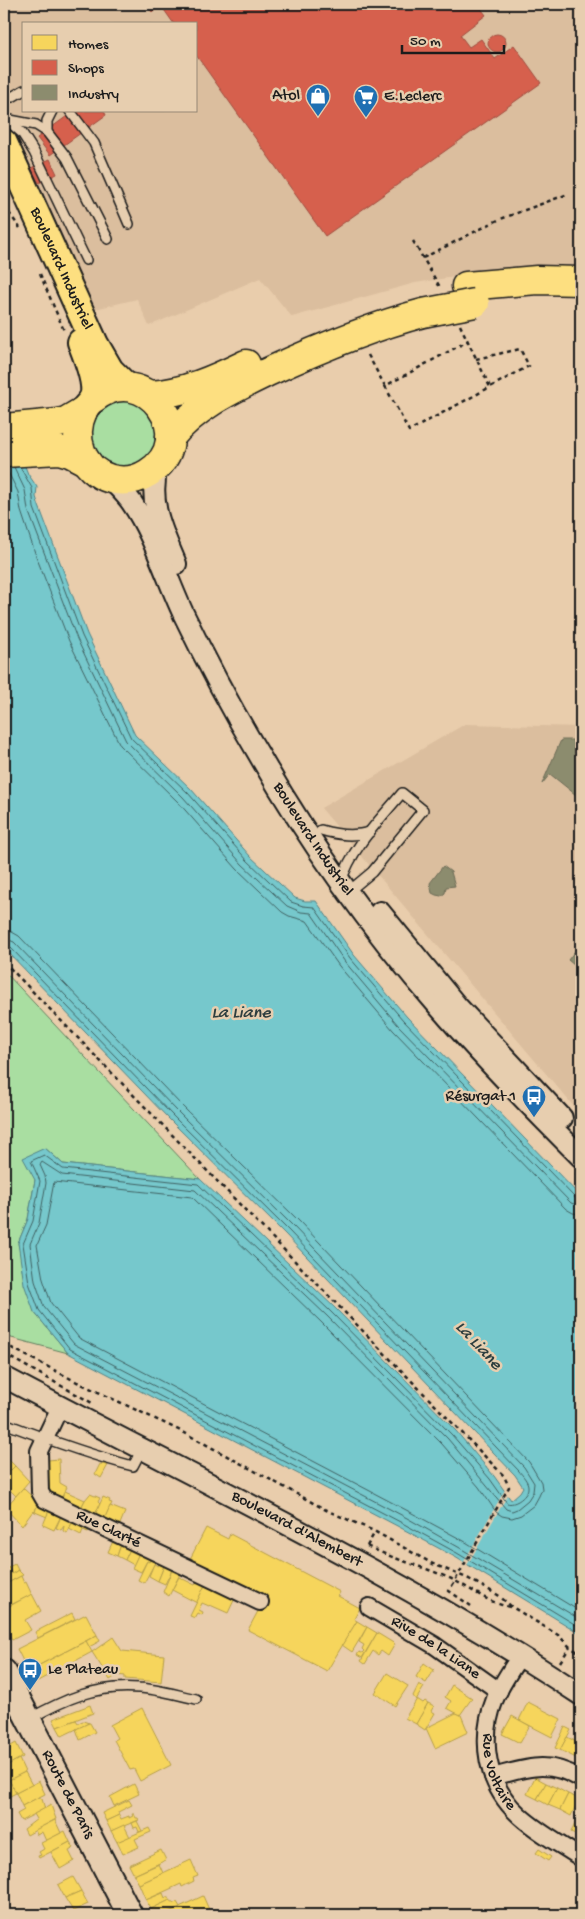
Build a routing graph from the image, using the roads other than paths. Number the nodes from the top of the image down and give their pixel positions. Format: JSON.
{"nodes":[{"id":1,"x":22,"y":91,"type":"edge"},
{"id":2,"x":4,"y":98,"type":"edge"},
{"id":3,"x":51,"y":112,"type":"edge"},
{"id":4,"x":71,"y":112,"type":"edge"},
{"id":5,"x":5,"y":127,"type":"edge"},
{"id":6,"x":47,"y":132,"type":"junction"},
{"id":7,"x":4,"y":170,"type":"edge"},
{"id":8,"x":129,"y":224,"type":"dead end"},
{"id":9,"x":108,"y":239,"type":"dead end"},
{"id":10,"x":86,"y":260,"type":"dead end"},
{"id":11,"x":581,"y":281,"type":"edge"},
{"id":12,"x":470,"y":295,"type":"junction"},
{"id":13,"x":581,"y":299,"type":"edge"},
{"id":14,"x":419,"y":304,"type":"junction"},
{"id":15,"x":138,"y":391,"type":"junction"},
{"id":16,"x":88,"y":405,"type":"junction"},
{"id":17,"x":4,"y":428,"type":"edge"},
{"id":18,"x":48,"y":438,"type":"junction"},
{"id":19,"x":170,"y":438,"type":"junction"},
{"id":20,"x":4,"y":452,"type":"edge"},
{"id":21,"x":87,"y":462,"type":"junction"},
{"id":22,"x":158,"y":464,"type":"junction"},
{"id":23,"x":110,"y":478,"type":"junction"},
{"id":24,"x":321,"y":830,"type":"junction"},
{"id":25,"x":370,"y":832,"type":"junction"},
{"id":26,"x":348,"y":881,"type":"junction"},
{"id":27,"x":581,"y":1138,"type":"edge"},
{"id":28,"x":581,"y":1157,"type":"edge"},
{"id":29,"x":4,"y":1377,"type":"edge"},
{"id":30,"x":60,"y":1407,"type":"junction"},
{"id":31,"x":4,"y":1424,"type":"edge"},
{"id":32,"x":44,"y":1438,"type":"junction"},
{"id":33,"x":137,"y":1458,"type":"junction"},
{"id":34,"x":260,"y":1602,"type":"dead end"},
{"id":35,"x":370,"y":1607,"type":"dead end"},
{"id":36,"x":520,"y":1656,"type":"junction"},
{"id":37,"x":4,"y":1672,"type":"edge"},
{"id":38,"x":499,"y":1691,"type":"junction"},
{"id":39,"x":581,"y":1695,"type":"edge"},
{"id":40,"x":196,"y":1699,"type":"dead end"},
{"id":41,"x":28,"y":1719,"type":"junction"},
{"id":42,"x":493,"y":1777,"type":"junction"},
{"id":43,"x":581,"y":1779,"type":"edge"},
{"id":44,"x":581,"y":1858,"type":"edge"},
{"id":45,"x":130,"y":1915,"type":"edge"}],
"edges":[{"from":1,"to":2,"type":"lane"},
{"from":3,"to":6,"type":"lane"},
{"from":4,"to":8,"type":"lane"},
{"from":5,"to":6,"type":"lane"},
{"from":5,"to":10,"type":"lane"},
{"from":5,"to":15,"type":"main road","name":"Boulevard Industriel"},
{"from":6,"to":9,"type":"lane"},
{"from":7,"to":16,"type":"main road","name":"Boulevard Industriel"},
{"from":11,"to":12,"type":"highway"},
{"from":12,"to":13,"type":"highway"},
{"from":12,"to":14,"type":"highway"},
{"from":14,"to":15,"type":"highway"},
{"from":14,"to":19,"type":"highway"},
{"from":15,"to":16,"type":"highway"},
{"from":15,"to":19,"type":"highway"},
{"from":16,"to":18,"type":"highway"},
{"from":16,"to":21,"type":"highway"},
{"from":17,"to":18,"type":"highway"},
{"from":18,"to":20,"type":"highway"},
{"from":18,"to":21,"type":"highway"},
{"from":19,"to":22,"type":"highway"},
{"from":21,"to":23,"type":"highway"},
{"from":22,"to":23,"type":"highway"},
{"from":22,"to":24,"type":"street","name":"Boulevard Industriel"},
{"from":23,"to":26,"type":"street","name":"Boulevard Industriel"},
{"from":24,"to":25,"type":"lane"},
{"from":24,"to":26,"type":"street","name":"Boulevard Industriel"},
{"from":25,"to":26,"type":"lane"},
{"from":25,"to":26,"type":"lane"},
{"from":26,"to":27,"type":"street","name":"Boulevard Industriel"},
{"from":26,"to":28,"type":"street","name":"Boulevard Industriel"},
{"from":29,"to":30,"type":"street","name":"Boulevard d'Alembert"},
{"from":30,"to":32,"type":"street","name":"Rue Clarté"},
{"from":30,"to":33,"type":"street","name":"Boulevard d'Alembert"},
{"from":31,"to":32,"type":"lane"},
{"from":32,"to":33,"type":"lane"},
{"from":32,"to":34,"type":"street","name":"Rue Clarté"},
{"from":33,"to":36,"type":"street","name":"Boulevard d'Alembert"},
{"from":35,"to":38,"type":"street","name":"Rive de la Liane"},
{"from":36,"to":38,"type":"street","name":"Rue Voltaire"},
{"from":36,"to":39,"type":"street","name":"Boulevard d'Alembert"},
{"from":37,"to":41,"type":"main road","name":"Route de Paris"},
{"from":38,"to":42,"type":"street","name":"Rue Voltaire"},
{"from":40,"to":41,"type":"lane"},
{"from":41,"to":45,"type":"main road","name":"Route de Paris"},
{"from":42,"to":43,"type":"street"},
{"from":42,"to":44,"type":"street","name":"Rue Voltaire"}]}
